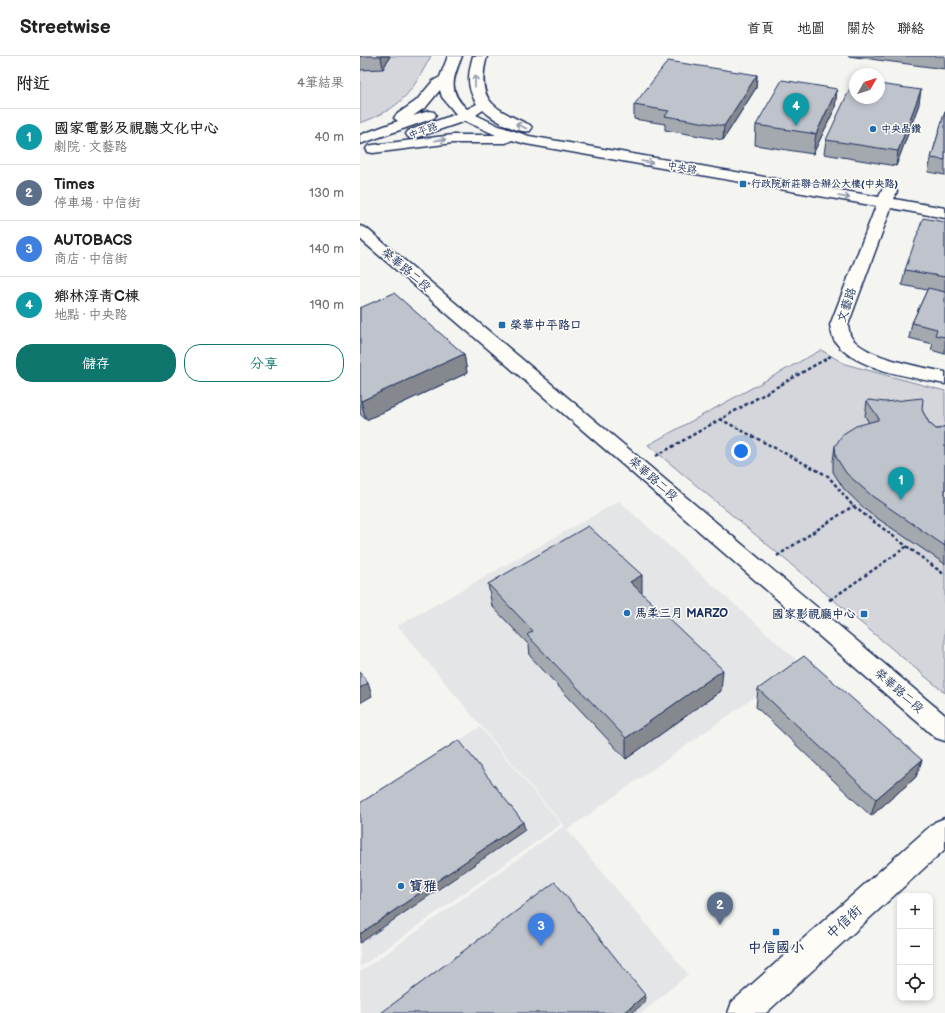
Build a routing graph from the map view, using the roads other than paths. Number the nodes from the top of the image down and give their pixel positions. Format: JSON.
{"nodes":[{"id":1,"x":456,"y":56,"type":"edge"},
{"id":2,"x":480,"y":56,"type":"edge"},
{"id":3,"x":446,"y":79,"type":"junction"},
{"id":4,"x":483,"y":103,"type":"junction"},
{"id":5,"x":456,"y":106,"type":"junction"},
{"id":6,"x":468,"y":115,"type":"junction"},
{"id":7,"x":360,"y":140,"type":"edge"},
{"id":8,"x":526,"y":140,"type":"junction"},
{"id":9,"x":369,"y":146,"type":"edge"},
{"id":10,"x":887,"y":197,"type":"junction"},
{"id":11,"x":938,"y":197,"type":"dead end"},
{"id":12,"x":945,"y":213,"type":"edge"},
{"id":13,"x":360,"y":231,"type":"edge"},
{"id":14,"x":945,"y":378,"type":"edge"},
{"id":15,"x":945,"y":730,"type":"edge"},
{"id":16,"x":945,"y":831,"type":"edge"},
{"id":17,"x":743,"y":1013,"type":"edge"}],
"edges":[{"from":1,"to":3,"type":"street"},
{"from":4,"to":2,"type":"street","one_way":true},
{"from":3,"to":5,"type":"street","name":"中央路"},
{"from":3,"to":9,"type":"street"},
{"from":4,"to":5,"type":"street","name":"中平路"},
{"from":4,"to":6,"type":"street","name":"中平路"},
{"from":10,"to":4,"type":"street","name":"中央路","one_way":true},
{"from":5,"to":6,"type":"street","name":"中央路"},
{"from":5,"to":9,"type":"street","name":"中平路"},
{"from":6,"to":8,"type":"street","name":"中央路"},
{"from":6,"to":9,"type":"street","name":"中平路"},
{"from":7,"to":9,"type":"street","name":"中平路"},
{"from":9,"to":8,"type":"street","one_way":true},
{"from":8,"to":10,"type":"street","name":"中央路","one_way":true},
{"from":10,"to":11,"type":"street","name":"中央路"},
{"from":10,"to":12,"type":"street","name":"中央路"},
{"from":10,"to":14,"type":"street","name":"文藝路"},
{"from":13,"to":15,"type":"street","name":"榮華路二段"},
{"from":16,"to":17,"type":"street","name":"中信街"}]}
